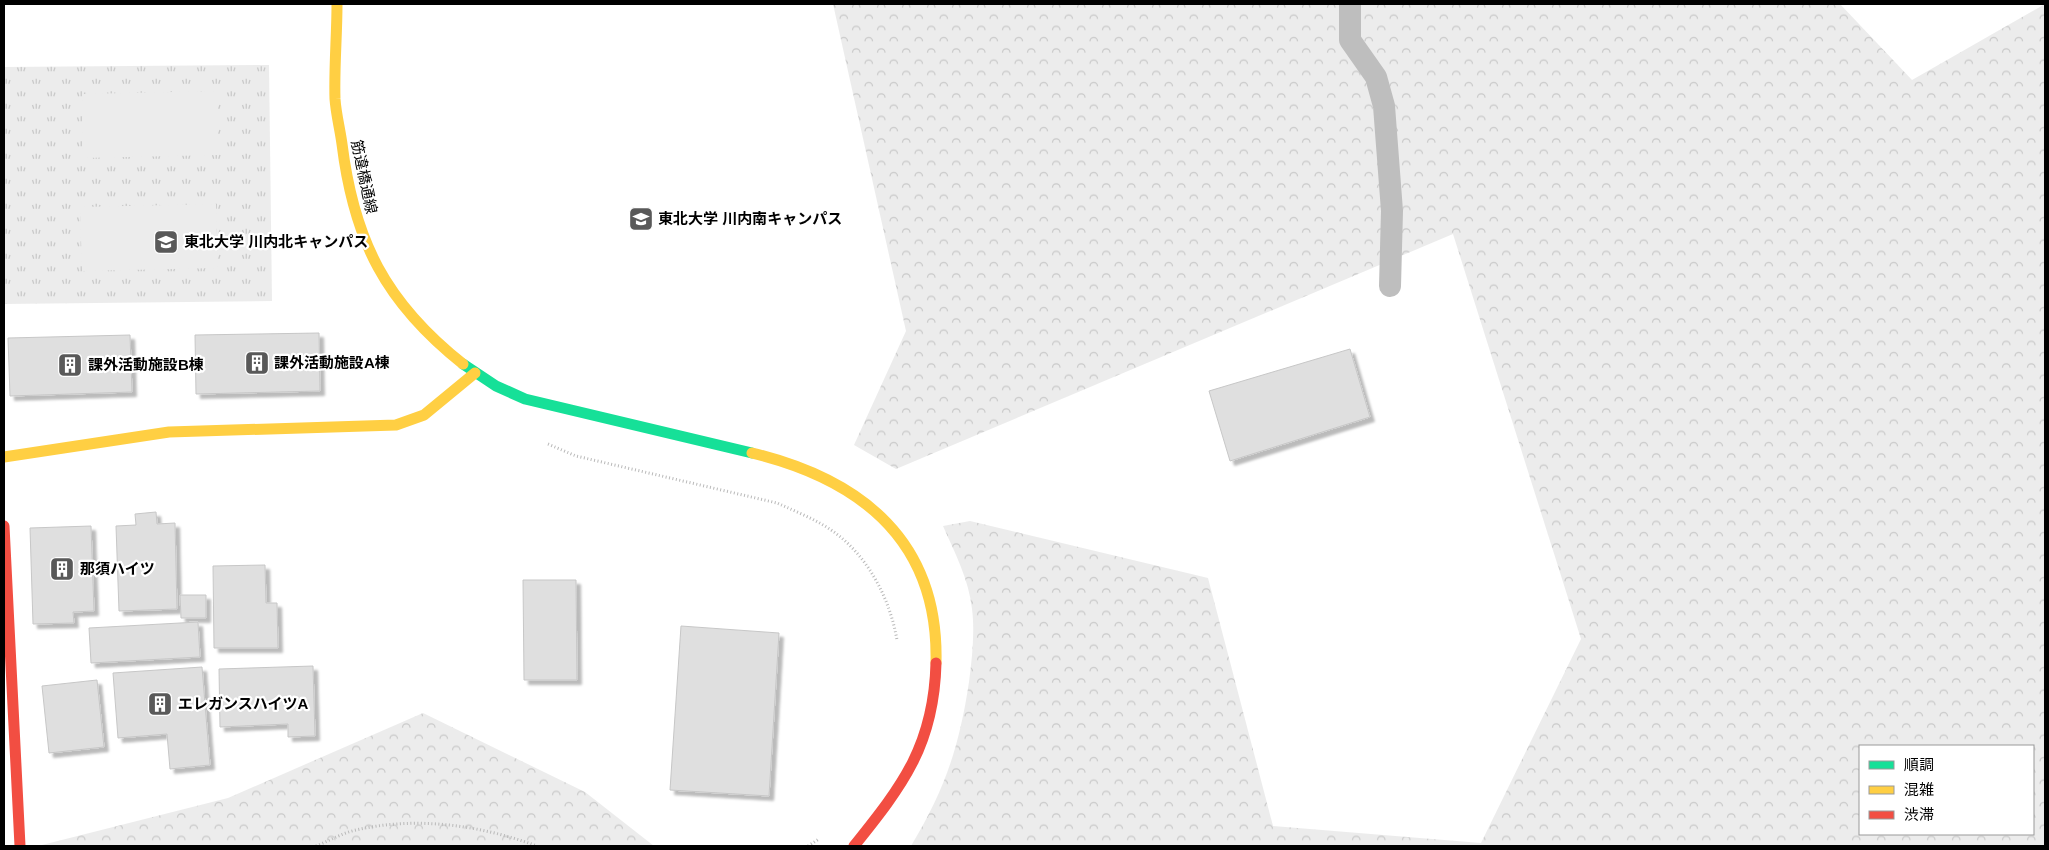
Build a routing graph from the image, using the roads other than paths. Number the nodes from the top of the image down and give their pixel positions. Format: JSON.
{"nodes":[{"id":1,"x":337,"y":4,"type":"edge"},
{"id":2,"x":1350,"y":4,"type":"edge"},
{"id":3,"x":1390,"y":286,"type":"dead end"},
{"id":4,"x":475,"y":373,"type":"junction"},
{"id":5,"x":4,"y":457,"type":"edge"},
{"id":6,"x":4,"y":526,"type":"edge"},
{"id":7,"x":20,"y":846,"type":"edge"},
{"id":8,"x":854,"y":846,"type":"edge"}],
"edges":[{"from":1,"to":4,"type":"street","name":"筋違橋通線"},
{"from":2,"to":3,"type":"lane"},
{"from":4,"to":5,"type":"street"},
{"from":4,"to":8,"type":"street","name":"筋違橋通線"},
{"from":6,"to":7,"type":"street"}]}
